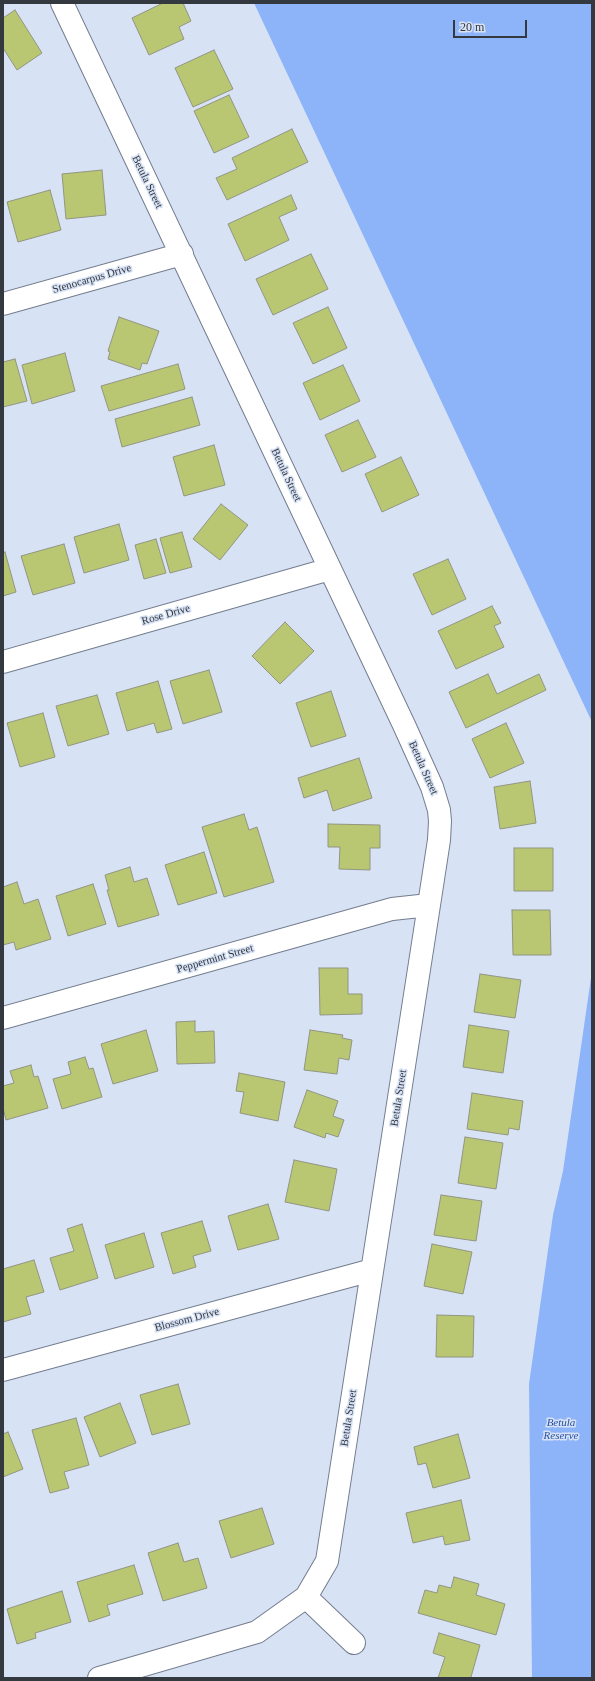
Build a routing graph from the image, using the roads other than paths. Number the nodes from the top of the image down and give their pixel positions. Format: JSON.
{"nodes":[{"id":1,"x":62,"y":3,"type":"edge"},
{"id":2,"x":182,"y":254,"type":"junction"},
{"id":3,"x":3,"y":304,"type":"edge"},
{"id":4,"x":330,"y":569,"type":"junction"},
{"id":5,"x":3,"y":662,"type":"edge"},
{"id":6,"x":429,"y":905,"type":"junction"},
{"id":7,"x":3,"y":1018,"type":"edge"},
{"id":8,"x":372,"y":1270,"type":"junction"},
{"id":9,"x":3,"y":1370,"type":"edge"},
{"id":10,"x":306,"y":1597,"type":"junction"},
{"id":11,"x":354,"y":1643,"type":"dead end"},
{"id":12,"x":99,"y":1678,"type":"edge"}],
"edges":[{"from":1,"to":2,"type":"street","name":"Betula Street"},
{"from":2,"to":3,"type":"street","name":"Stenocarpus Drive"},
{"from":2,"to":4,"type":"street","name":"Betula Street"},
{"from":4,"to":5,"type":"street","name":"Rose Drive"},
{"from":4,"to":6,"type":"street","name":"Betula Street"},
{"from":6,"to":7,"type":"street","name":"Peppermint Street"},
{"from":6,"to":8,"type":"street","name":"Betula Street"},
{"from":8,"to":9,"type":"street","name":"Blossom Drive"},
{"from":8,"to":10,"type":"street","name":"Betula Street"},
{"from":10,"to":11,"type":"street"},
{"from":10,"to":12,"type":"street","name":"Betula Street"}]}
